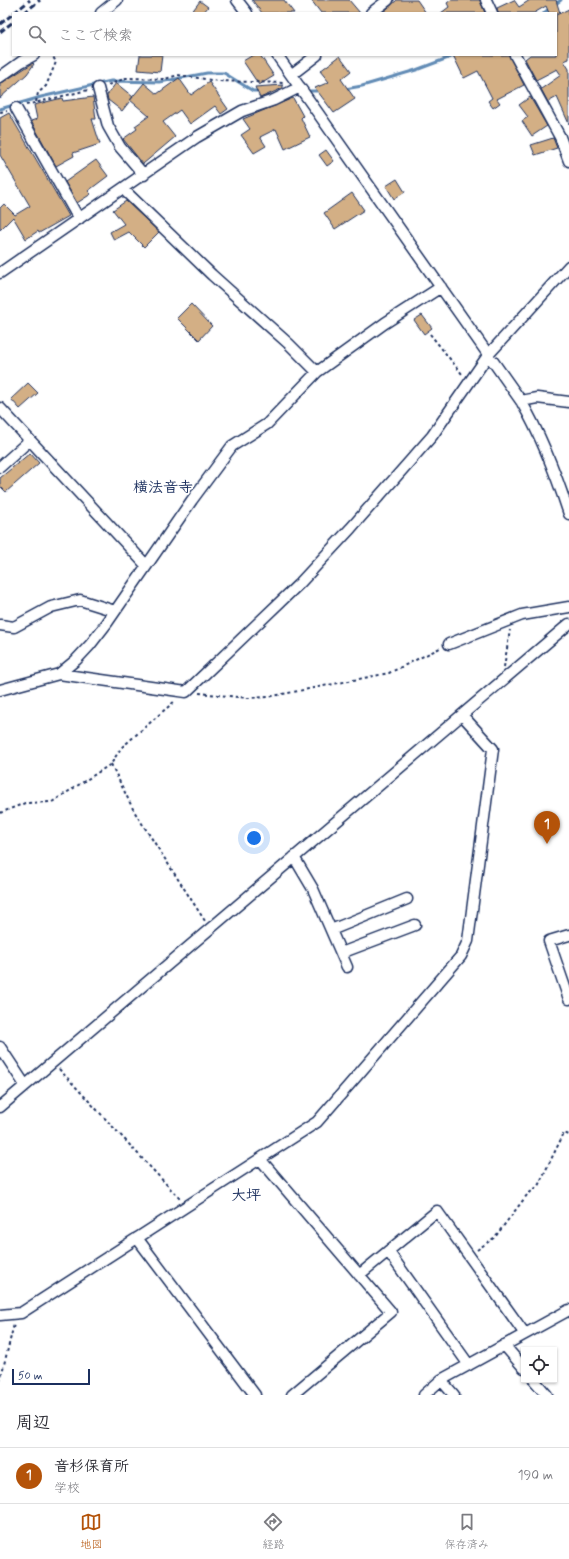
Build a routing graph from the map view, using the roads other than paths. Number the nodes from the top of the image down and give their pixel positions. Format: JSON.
{"nodes":[{"id":1,"x":117,"y":0,"type":"edge"},
{"id":2,"x":237,"y":0,"type":"edge"},
{"id":3,"x":388,"y":0,"type":"edge"},
{"id":4,"x":486,"y":0,"type":"edge"},
{"id":5,"x":102,"y":12,"type":"edge"},
{"id":6,"x":246,"y":12,"type":"edge"},
{"id":7,"x":372,"y":12,"type":"edge"},
{"id":8,"x":492,"y":12,"type":"edge"},
{"id":9,"x":32,"y":56,"type":"edge"},
{"id":10,"x":278,"y":56,"type":"edge"},
{"id":11,"x":315,"y":56,"type":"edge"},
{"id":12,"x":516,"y":56,"type":"edge"},
{"id":13,"x":291,"y":75,"type":"junction"},
{"id":14,"x":0,"y":77,"type":"edge"},
{"id":15,"x":300,"y":87,"type":"junction"},
{"id":16,"x":98,"y":88,"type":"road end"},
{"id":17,"x":16,"y":108,"type":"road end"},
{"id":18,"x":569,"y":162,"type":"edge"},
{"id":19,"x":144,"y":175,"type":"junction"},
{"id":20,"x":123,"y":189,"type":"junction"},
{"id":21,"x":79,"y":218,"type":"junction"},
{"id":22,"x":569,"y":266,"type":"edge"},
{"id":23,"x":1,"y":271,"type":"edge"},
{"id":24,"x":441,"y":287,"type":"junction"},
{"id":25,"x":489,"y":354,"type":"junction"},
{"id":26,"x":317,"y":372,"type":"junction"},
{"id":27,"x":521,"y":401,"type":"junction"},
{"id":28,"x":569,"y":402,"type":"edge"},
{"id":29,"x":0,"y":408,"type":"edge"},
{"id":30,"x":30,"y":440,"type":"junction"},
{"id":31,"x":0,"y":467,"type":"edge"},
{"id":32,"x":569,"y":514,"type":"edge"},
{"id":33,"x":146,"y":565,"type":"junction"},
{"id":34,"x":569,"y":607,"type":"edge"},
{"id":35,"x":115,"y":611,"type":"junction"},
{"id":36,"x":569,"y":624,"type":"edge"},
{"id":37,"x":0,"y":625,"type":"edge"},
{"id":38,"x":449,"y":644,"type":"road end"},
{"id":39,"x":59,"y":674,"type":"junction"},
{"id":40,"x":0,"y":690,"type":"edge"},
{"id":41,"x":462,"y":714,"type":"junction"},
{"id":42,"x":294,"y":858,"type":"junction"},
{"id":43,"x":407,"y":899,"type":"dead end"},
{"id":44,"x":415,"y":924,"type":"dead end"},
{"id":45,"x":331,"y":930,"type":"junction"},
{"id":46,"x":569,"y":935,"type":"edge"},
{"id":47,"x":341,"y":953,"type":"junction"},
{"id":48,"x":347,"y":967,"type":"dead end"},
{"id":49,"x":569,"y":999,"type":"edge"},
{"id":50,"x":0,"y":1047,"type":"edge"},
{"id":51,"x":25,"y":1085,"type":"junction"},
{"id":52,"x":0,"y":1107,"type":"edge"},
{"id":53,"x":260,"y":1159,"type":"junction"},
{"id":54,"x":137,"y":1238,"type":"junction"},
{"id":55,"x":388,"y":1251,"type":"junction"},
{"id":56,"x":359,"y":1275,"type":"junction"},
{"id":57,"x":569,"y":1310,"type":"edge"},
{"id":58,"x":0,"y":1315,"type":"edge"},
{"id":59,"x":525,"y":1334,"type":"junction"},
{"id":60,"x":504,"y":1345,"type":"junction"},
{"id":61,"x":469,"y":1365,"type":"junction"},
{"id":62,"x":521,"y":1365,"type":"edge"},
{"id":63,"x":441,"y":1380,"type":"junction"},
{"id":64,"x":537,"y":1383,"type":"edge"},
{"id":65,"x":255,"y":1395,"type":"edge"},
{"id":66,"x":292,"y":1395,"type":"edge"},
{"id":67,"x":424,"y":1395,"type":"edge"},
{"id":68,"x":454,"y":1395,"type":"edge"},
{"id":69,"x":547,"y":1395,"type":"edge"}],
"edges":[{"from":1,"to":5,"type":"street"},
{"from":2,"to":6,"type":"street"},
{"from":3,"to":7,"type":"street"},
{"from":4,"to":8,"type":"street"},
{"from":9,"to":14,"type":"street"},
{"from":10,"to":13,"type":"street"},
{"from":11,"to":13,"type":"street"},
{"from":12,"to":18,"type":"street"},
{"from":13,"to":15,"type":"street"},
{"from":15,"to":19,"type":"street"},
{"from":15,"to":24,"type":"street"},
{"from":16,"to":19,"type":"street"},
{"from":17,"to":21,"type":"street"},
{"from":19,"to":20,"type":"street"},
{"from":20,"to":21,"type":"street"},
{"from":20,"to":26,"type":"street"},
{"from":21,"to":23,"type":"street"},
{"from":22,"to":25,"type":"street"},
{"from":24,"to":25,"type":"street"},
{"from":24,"to":26,"type":"street"},
{"from":25,"to":27,"type":"street"},
{"from":25,"to":39,"type":"street"},
{"from":26,"to":33,"type":"street"},
{"from":27,"to":28,"type":"street"},
{"from":27,"to":32,"type":"street"},
{"from":29,"to":30,"type":"street"},
{"from":30,"to":31,"type":"street"},
{"from":30,"to":33,"type":"street"},
{"from":33,"to":35,"type":"street"},
{"from":34,"to":38,"type":"street"},
{"from":35,"to":37,"type":"street"},
{"from":35,"to":39,"type":"street"},
{"from":36,"to":41,"type":"street"},
{"from":39,"to":40,"type":"street"},
{"from":41,"to":42,"type":"street"},
{"from":41,"to":53,"type":"street"},
{"from":42,"to":45,"type":"street"},
{"from":42,"to":51,"type":"street"},
{"from":43,"to":45,"type":"street"},
{"from":44,"to":47,"type":"street"},
{"from":45,"to":47,"type":"street"},
{"from":46,"to":49,"type":"street"},
{"from":47,"to":48,"type":"street"},
{"from":50,"to":51,"type":"street"},
{"from":51,"to":52,"type":"street"},
{"from":53,"to":54,"type":"street"},
{"from":53,"to":56,"type":"street"},
{"from":54,"to":58,"type":"street"},
{"from":54,"to":65,"type":"street"},
{"from":55,"to":56,"type":"street"},
{"from":55,"to":59,"type":"street"},
{"from":55,"to":61,"type":"street"},
{"from":56,"to":66,"type":"street"},
{"from":57,"to":59,"type":"street"},
{"from":59,"to":60,"type":"street"},
{"from":60,"to":61,"type":"street"},
{"from":60,"to":62,"type":"street"},
{"from":61,"to":63,"type":"street"},
{"from":63,"to":67,"type":"street"},
{"from":63,"to":68,"type":"street"},
{"from":64,"to":69,"type":"street"}]}
